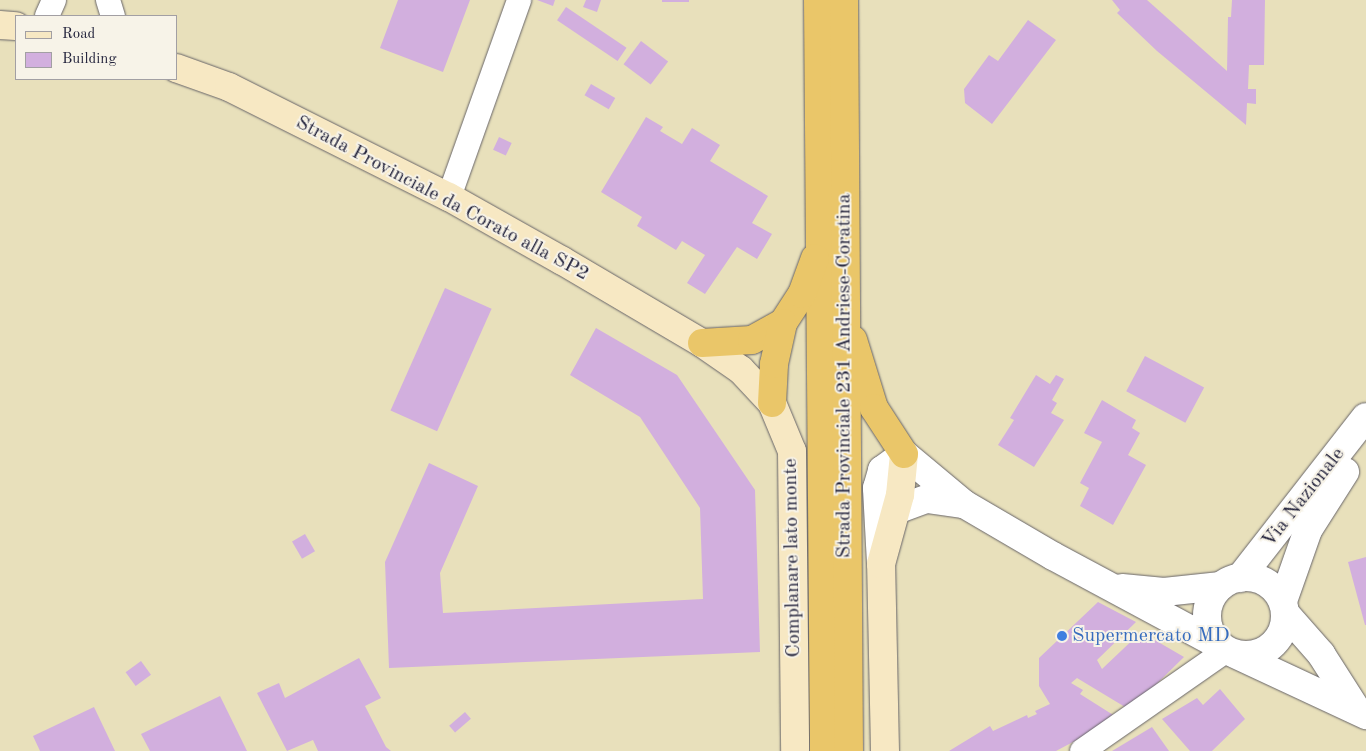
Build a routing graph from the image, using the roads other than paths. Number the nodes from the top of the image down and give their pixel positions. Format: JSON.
{"nodes":[{"id":1,"x":54,"y":0,"type":"edge"},
{"id":2,"x":108,"y":0,"type":"edge"},
{"id":3,"x":519,"y":0,"type":"edge"},
{"id":4,"x":818,"y":0,"type":"edge"},
{"id":5,"x":844,"y":0,"type":"edge"},
{"id":6,"x":47,"y":15,"type":"edge"},
{"id":7,"x":113,"y":15,"type":"edge"},
{"id":8,"x":0,"y":25,"type":"edge"},
{"id":9,"x":15,"y":26,"type":"edge"},
{"id":10,"x":178,"y":69,"type":"edge"},
{"id":11,"x":449,"y":197,"type":"junction"},
{"id":12,"x":821,"y":240,"type":"junction"},
{"id":13,"x":844,"y":311,"type":"junction"},
{"id":14,"x":783,"y":323,"type":"junction"},
{"id":15,"x":702,"y":343,"type":"junction"},
{"id":16,"x":772,"y":403,"type":"junction"},
{"id":17,"x":1366,"y":418,"type":"edge"},
{"id":18,"x":1366,"y":444,"type":"edge"},
{"id":19,"x":904,"y":454,"type":"junction"},
{"id":20,"x":964,"y":504,"type":"junction"},
{"id":21,"x":896,"y":510,"type":"junction"},
{"id":22,"x":881,"y":564,"type":"junction"},
{"id":23,"x":1230,"y":582,"type":"junction"},
{"id":24,"x":1108,"y":586,"type":"junction"},
{"id":25,"x":1284,"y":607,"type":"junction"},
{"id":26,"x":1227,"y":649,"type":"junction"},
{"id":27,"x":1361,"y":712,"type":"edge"},
{"id":28,"x":795,"y":751,"type":"edge"},
{"id":29,"x":824,"y":751,"type":"edge"},
{"id":30,"x":849,"y":751,"type":"edge"},
{"id":31,"x":885,"y":751,"type":"edge"},
{"id":32,"x":1082,"y":751,"type":"edge"}],
"edges":[{"from":1,"to":6,"type":"street"},
{"from":2,"to":7,"type":"street"},
{"from":3,"to":11,"type":"street"},
{"from":4,"to":12,"type":"highway","name":"Strada Provinciale 231 Andriese-Coratina"},
{"from":5,"to":13,"type":"highway","name":"Strada Provinciale 231 Andriese-Coratina"},
{"from":8,"to":9,"type":"main road"},
{"from":10,"to":11,"type":"main road","name":"Strada Provinciale da Corato alla SP2"},
{"from":11,"to":15,"type":"main road","name":"Strada Provinciale da Corato alla SP2"},
{"from":12,"to":14,"type":"highway"},
{"from":12,"to":29,"type":"highway","name":"Strada Provinciale 231 Andriese-Coratina"},
{"from":13,"to":19,"type":"highway"},
{"from":13,"to":30,"type":"highway","name":"Strada Provinciale 231 Andriese-Coratina"},
{"from":14,"to":15,"type":"highway"},
{"from":14,"to":16,"type":"highway"},
{"from":15,"to":16,"type":"main road","name":"Complanare lato monte"},
{"from":16,"to":28,"type":"main road","name":"Complanare lato monte"},
{"from":17,"to":23,"type":"street","name":"Via Nazionale"},
{"from":18,"to":25,"type":"street","name":"Via Nazionale"},
{"from":19,"to":20,"type":"street"},
{"from":19,"to":21,"type":"main road"},
{"from":19,"to":22,"type":"street"},
{"from":20,"to":21,"type":"street"},
{"from":20,"to":24,"type":"street"},
{"from":21,"to":22,"type":"main road"},
{"from":22,"to":31,"type":"main road"},
{"from":23,"to":24,"type":"street"},
{"from":23,"to":25,"type":"street"},
{"from":23,"to":26,"type":"street"},
{"from":24,"to":26,"type":"street"},
{"from":25,"to":26,"type":"street"},
{"from":25,"to":27,"type":"street"},
{"from":26,"to":27,"type":"street"},
{"from":26,"to":32,"type":"street"}]}
